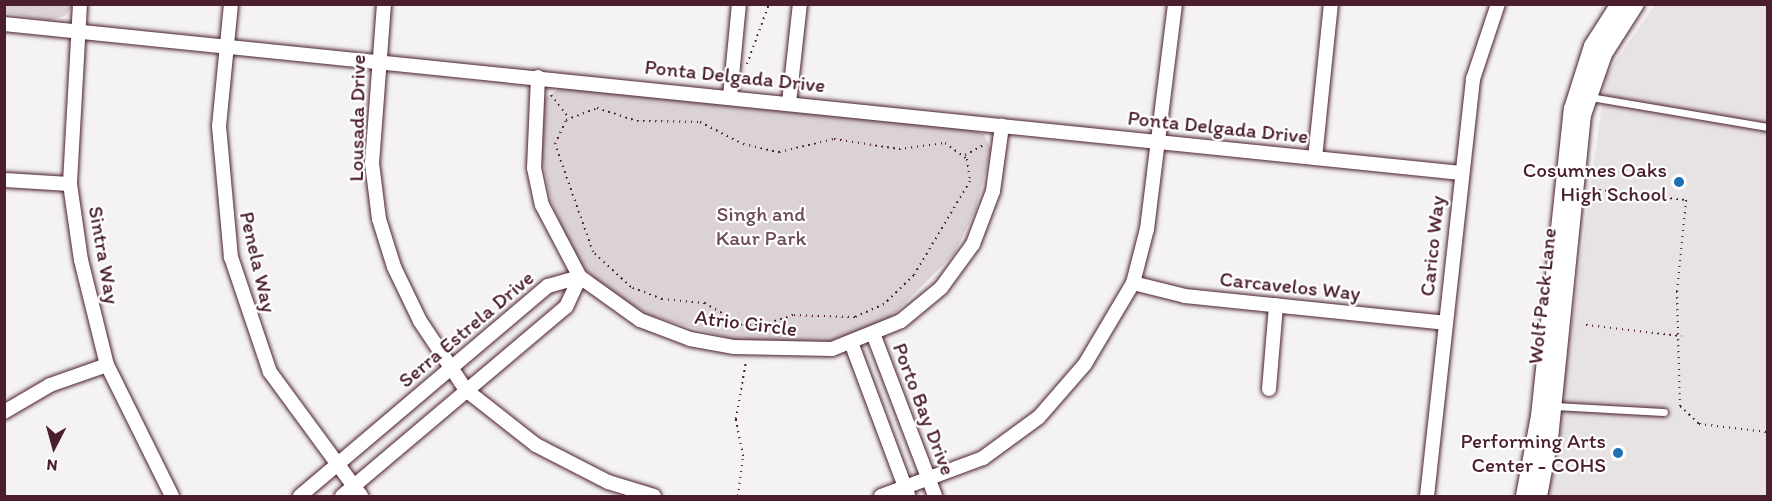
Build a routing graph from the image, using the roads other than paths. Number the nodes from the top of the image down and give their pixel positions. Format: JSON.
{"nodes":[{"id":1,"x":80,"y":4,"type":"edge"},
{"id":2,"x":231,"y":4,"type":"edge"},
{"id":3,"x":384,"y":4,"type":"edge"},
{"id":4,"x":739,"y":4,"type":"edge"},
{"id":5,"x":800,"y":4,"type":"edge"},
{"id":6,"x":1175,"y":4,"type":"edge"},
{"id":7,"x":1331,"y":4,"type":"edge"},
{"id":8,"x":1498,"y":4,"type":"edge"},
{"id":9,"x":1619,"y":4,"type":"edge"},
{"id":10,"x":1636,"y":4,"type":"edge"},
{"id":11,"x":4,"y":24,"type":"edge"},
{"id":12,"x":78,"y":28,"type":"junction"},
{"id":13,"x":226,"y":44,"type":"junction"},
{"id":14,"x":378,"y":61,"type":"junction"},
{"id":15,"x":538,"y":77,"type":"junction"},
{"id":16,"x":1581,"y":95,"type":"junction"},
{"id":17,"x":730,"y":97,"type":"junction"},
{"id":18,"x":789,"y":103,"type":"junction"},
{"id":19,"x":1002,"y":126,"type":"junction"},
{"id":20,"x":1767,"y":127,"type":"edge"},
{"id":21,"x":1160,"y":143,"type":"junction"},
{"id":22,"x":1315,"y":158,"type":"junction"},
{"id":23,"x":1461,"y":173,"type":"junction"},
{"id":24,"x":4,"y":180,"type":"edge"},
{"id":25,"x":70,"y":183,"type":"junction"},
{"id":26,"x":580,"y":277,"type":"junction"},
{"id":27,"x":1133,"y":283,"type":"junction"},
{"id":28,"x":1276,"y":305,"type":"junction"},
{"id":29,"x":1445,"y":323,"type":"junction"},
{"id":30,"x":874,"y":336,"type":"junction"},
{"id":31,"x":852,"y":345,"type":"junction"},
{"id":32,"x":107,"y":365,"type":"junction"},
{"id":33,"x":451,"y":368,"type":"junction"},
{"id":34,"x":1269,"y":389,"type":"dead end"},
{"id":35,"x":466,"y":390,"type":"junction"},
{"id":36,"x":1554,"y":405,"type":"junction"},
{"id":37,"x":4,"y":412,"type":"edge"},
{"id":38,"x":1664,"y":412,"type":"dead end"},
{"id":39,"x":337,"y":466,"type":"junction"},
{"id":40,"x":929,"y":480,"type":"junction"},
{"id":41,"x":908,"y":492,"type":"edge"},
{"id":42,"x":352,"y":494,"type":"edge"},
{"id":43,"x":167,"y":495,"type":"edge"},
{"id":44,"x":300,"y":496,"type":"edge"},
{"id":45,"x":654,"y":496,"type":"edge"},
{"id":46,"x":881,"y":496,"type":"edge"},
{"id":47,"x":935,"y":496,"type":"edge"},
{"id":48,"x":1427,"y":496,"type":"edge"},
{"id":49,"x":1524,"y":496,"type":"edge"},
{"id":50,"x":1539,"y":496,"type":"edge"}],
"edges":[{"from":1,"to":12,"type":"street","name":"Sintra Way"},
{"from":2,"to":13,"type":"street","name":"Penela Way"},
{"from":3,"to":14,"type":"street","name":"Lousada Drive"},
{"from":4,"to":17,"type":"street"},
{"from":5,"to":18,"type":"street"},
{"from":6,"to":21,"type":"street"},
{"from":7,"to":22,"type":"street"},
{"from":8,"to":23,"type":"street","name":"Carico Way"},
{"from":9,"to":16,"type":"street","name":"Wolf Pack Lane"},
{"from":10,"to":16,"type":"street","name":"Wolf Pack Lane"},
{"from":11,"to":12,"type":"street","name":"Ponta Delgada Drive"},
{"from":12,"to":13,"type":"street","name":"Ponta Delgada Drive"},
{"from":12,"to":25,"type":"street","name":"Sintra Way"},
{"from":13,"to":14,"type":"street","name":"Ponta Delgada Drive"},
{"from":13,"to":39,"type":"street","name":"Penela Way"},
{"from":14,"to":15,"type":"street","name":"Ponta Delgada Drive"},
{"from":14,"to":33,"type":"street","name":"Lousada Drive"},
{"from":15,"to":17,"type":"street","name":"Ponta Delgada Drive"},
{"from":15,"to":26,"type":"street","name":"Atrio Circle"},
{"from":16,"to":20,"type":"lane"},
{"from":16,"to":36,"type":"street","name":"Wolf Pack Lane"},
{"from":16,"to":49,"type":"street","name":"Wolf Pack Lane"},
{"from":17,"to":18,"type":"street","name":"Ponta Delgada Drive"},
{"from":18,"to":19,"type":"street","name":"Ponta Delgada Drive"},
{"from":19,"to":21,"type":"street","name":"Ponta Delgada Drive"},
{"from":19,"to":30,"type":"street","name":"Atrio Circle"},
{"from":21,"to":22,"type":"street","name":"Ponta Delgada Drive"},
{"from":21,"to":27,"type":"street"},
{"from":22,"to":23,"type":"street","name":"Ponta Delgada Drive"},
{"from":23,"to":29,"type":"street","name":"Carico Way"},
{"from":24,"to":25,"type":"street"},
{"from":25,"to":32,"type":"street","name":"Sintra Way"},
{"from":26,"to":31,"type":"street","name":"Atrio Circle"},
{"from":26,"to":33,"type":"street","name":"Serra Estrela Drive"},
{"from":26,"to":35,"type":"street"},
{"from":27,"to":28,"type":"street","name":"Carcavelos Way"},
{"from":27,"to":40,"type":"street"},
{"from":28,"to":29,"type":"street","name":"Carcavelos Way"},
{"from":28,"to":34,"type":"street"},
{"from":29,"to":48,"type":"street","name":"Carico Way"},
{"from":30,"to":31,"type":"street","name":"Atrio Circle"},
{"from":30,"to":40,"type":"street","name":"Porto Bay Drive"},
{"from":31,"to":41,"type":"street","name":"Porto Bay Drive"},
{"from":32,"to":37,"type":"street"},
{"from":32,"to":43,"type":"street","name":"Sintra Way"},
{"from":33,"to":35,"type":"street","name":"Lousada Drive"},
{"from":33,"to":39,"type":"street","name":"Serra Estrela Drive"},
{"from":35,"to":42,"type":"street"},
{"from":35,"to":45,"type":"street","name":"Lousada Drive"},
{"from":36,"to":38,"type":"lane"},
{"from":36,"to":50,"type":"street","name":"Wolf Pack Lane"},
{"from":39,"to":42,"type":"street","name":"Penela Way"},
{"from":39,"to":44,"type":"street","name":"Serra Estrela Drive"},
{"from":40,"to":41,"type":"street"},
{"from":40,"to":47,"type":"street","name":"Porto Bay Drive"},
{"from":41,"to":46,"type":"street"}]}
